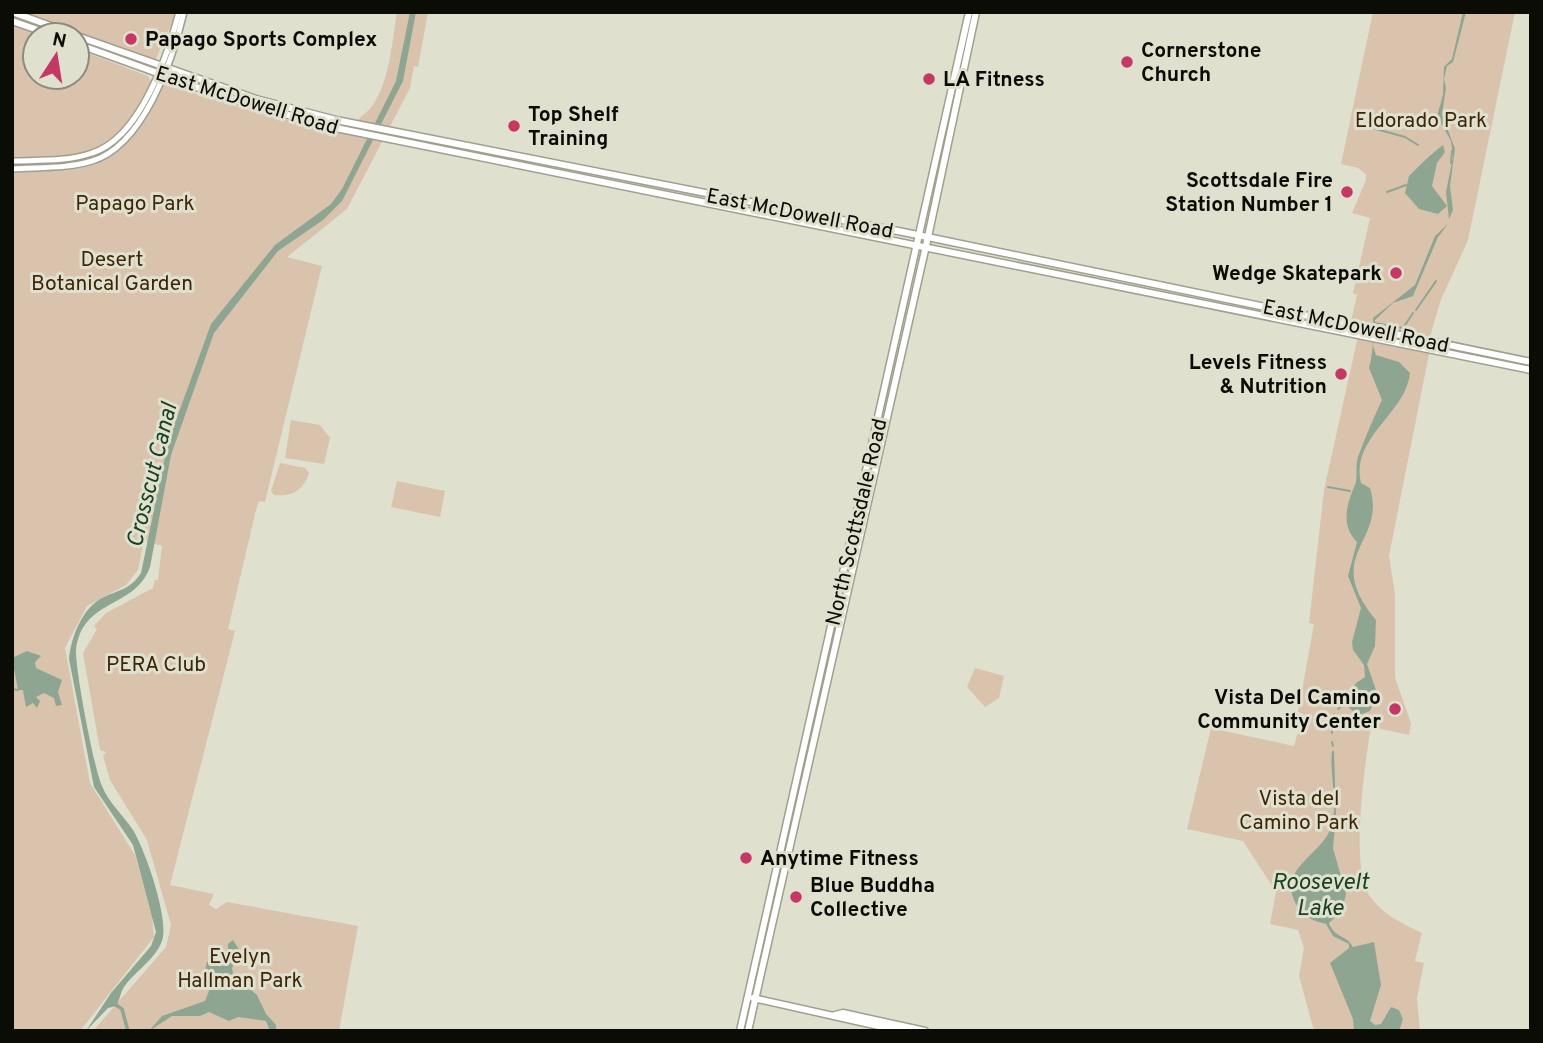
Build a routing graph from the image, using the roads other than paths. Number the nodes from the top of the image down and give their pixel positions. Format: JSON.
{"nodes":[{"id":1,"x":12,"y":12,"type":"edge"},
{"id":2,"x":179,"y":12,"type":"edge"},
{"id":3,"x":184,"y":12,"type":"edge"},
{"id":4,"x":969,"y":12,"type":"edge"},
{"id":5,"x":976,"y":12,"type":"edge"},
{"id":6,"x":37,"y":21,"type":"edge"},
{"id":7,"x":91,"y":41,"type":"edge"},
{"id":8,"x":91,"y":48,"type":"edge"},
{"id":9,"x":160,"y":70,"type":"junction"},
{"id":10,"x":237,"y":101,"type":"junction"},
{"id":11,"x":273,"y":104,"type":"junction"},
{"id":12,"x":302,"y":119,"type":"junction"},
{"id":13,"x":370,"y":131,"type":"junction"},
{"id":14,"x":12,"y":161,"type":"edge"},
{"id":15,"x":12,"y":169,"type":"edge"},
{"id":16,"x":832,"y":223,"type":"junction"},
{"id":17,"x":920,"y":235,"type":"junction"},
{"id":18,"x":928,"y":237,"type":"junction"},
{"id":19,"x":918,"y":244,"type":"junction"},
{"id":20,"x":926,"y":246,"type":"junction"},
{"id":21,"x":1371,"y":333,"type":"junction"},
{"id":22,"x":1402,"y":339,"type":"junction"},
{"id":23,"x":1531,"y":362,"type":"edge"},
{"id":24,"x":1531,"y":370,"type":"edge"},
{"id":25,"x":751,"y":997,"type":"junction"},
{"id":26,"x":835,"y":1015,"type":"junction"},
{"id":27,"x":740,"y":1031,"type":"edge"},
{"id":28,"x":748,"y":1031,"type":"edge"},
{"id":29,"x":901,"y":1031,"type":"edge"},
{"id":30,"x":925,"y":1031,"type":"edge"}],
"edges":[{"from":1,"to":6,"type":"main road","name":"East McDowell Road"},
{"from":2,"to":9,"type":"main road"},
{"from":3,"to":9,"type":"main road"},
{"from":4,"to":17,"type":"main road","name":"North Scottsdale Road"},
{"from":5,"to":18,"type":"main road","name":"North Scottsdale Road"},
{"from":7,"to":9,"type":"main road","name":"East McDowell Road"},
{"from":8,"to":9,"type":"main road","name":"East McDowell Road"},
{"from":9,"to":10,"type":"main road","name":"East McDowell Road"},
{"from":9,"to":11,"type":"main road","name":"East McDowell Road"},
{"from":9,"to":14,"type":"main road"},
{"from":9,"to":15,"type":"main road"},
{"from":10,"to":11,"type":"main road"},
{"from":10,"to":12,"type":"main road","name":"East McDowell Road"},
{"from":11,"to":12,"type":"main road"},
{"from":11,"to":13,"type":"main road","name":"East McDowell Road"},
{"from":12,"to":13,"type":"main road","name":"East McDowell Road"},
{"from":13,"to":16,"type":"main road","name":"East McDowell Road"},
{"from":16,"to":17,"type":"main road","name":"East McDowell Road"},
{"from":16,"to":19,"type":"main road","name":"East McDowell Road"},
{"from":17,"to":18,"type":"main road","name":"East McDowell Road"},
{"from":17,"to":19,"type":"main road","name":"North Scottsdale Road"},
{"from":18,"to":20,"type":"main road","name":"North Scottsdale Road"},
{"from":18,"to":21,"type":"main road","name":"East McDowell Road"},
{"from":19,"to":20,"type":"main road","name":"East McDowell Road"},
{"from":19,"to":25,"type":"main road","name":"North Scottsdale Road"},
{"from":20,"to":21,"type":"main road","name":"East McDowell Road"},
{"from":20,"to":25,"type":"main road","name":"North Scottsdale Road"},
{"from":21,"to":22,"type":"main road","name":"East McDowell Road"},
{"from":22,"to":23,"type":"main road","name":"East McDowell Road"},
{"from":22,"to":24,"type":"main road","name":"East McDowell Road"},
{"from":25,"to":26,"type":"main road"},
{"from":25,"to":27,"type":"main road","name":"North Scottsdale Road"},
{"from":25,"to":28,"type":"main road","name":"North Scottsdale Road"},
{"from":26,"to":29,"type":"main road"},
{"from":26,"to":30,"type":"main road"}]}
